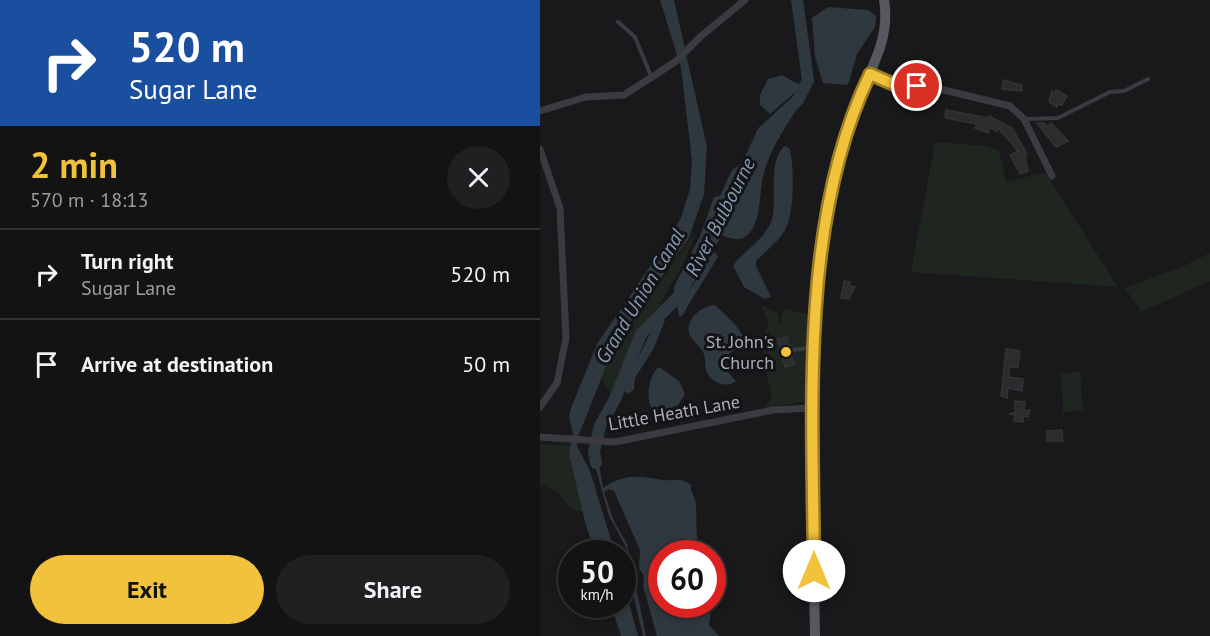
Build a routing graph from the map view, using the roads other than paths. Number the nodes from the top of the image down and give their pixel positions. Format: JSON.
{"nodes":[{"id":1,"x":745,"y":0,"type":"edge"},
{"id":2,"x":884,"y":0,"type":"edge"},
{"id":3,"x":618,"y":22,"type":"dead end"},
{"id":4,"x":870,"y":74,"type":"junction"},
{"id":5,"x":651,"y":77,"type":"junction"},
{"id":6,"x":1148,"y":79,"type":"dead end"},
{"id":7,"x":540,"y":111,"type":"edge"},
{"id":8,"x":1024,"y":119,"type":"junction"},
{"id":9,"x":540,"y":149,"type":"edge"},
{"id":10,"x":1052,"y":176,"type":"dead end"},
{"id":11,"x":813,"y":348,"type":"junction"},
{"id":12,"x":794,"y":350,"type":"dead end"},
{"id":13,"x":540,"y":407,"type":"edge"},
{"id":14,"x":813,"y":408,"type":"junction"},
{"id":15,"x":540,"y":437,"type":"edge"},
{"id":16,"x":815,"y":636,"type":"edge"}],
"edges":[{"from":1,"to":5,"type":"street"},
{"from":2,"to":4,"type":"main road"},
{"from":3,"to":5,"type":"lane"},
{"from":4,"to":8,"type":"street"},
{"from":4,"to":11,"type":"main road"},
{"from":5,"to":7,"type":"street"},
{"from":6,"to":8,"type":"lane"},
{"from":8,"to":10,"type":"street"},
{"from":9,"to":13,"type":"street"},
{"from":11,"to":12,"type":"lane"},
{"from":11,"to":14,"type":"main road"},
{"from":14,"to":15,"type":"street","name":"Little Heath Lane"},
{"from":14,"to":16,"type":"main road"}]}
